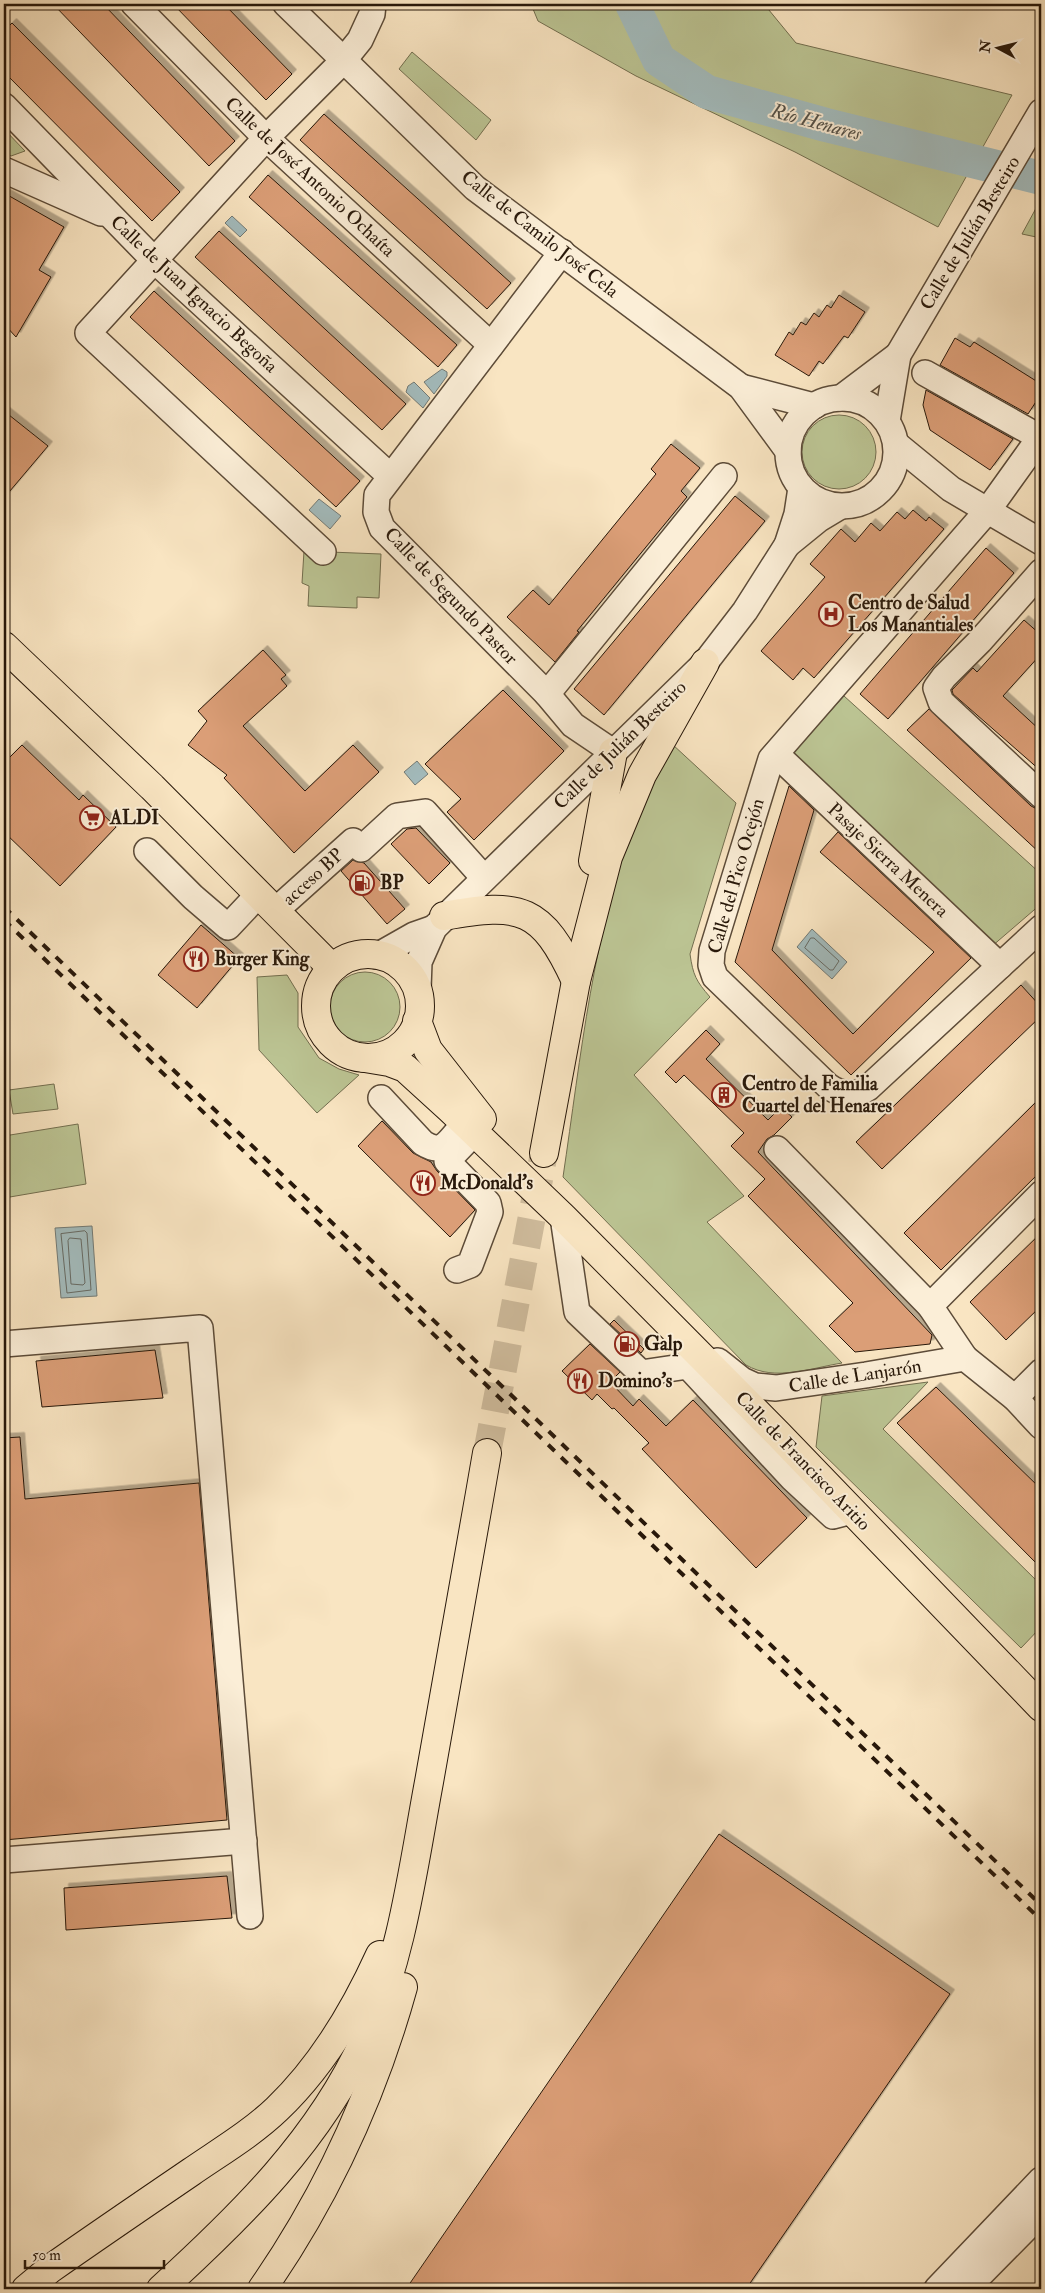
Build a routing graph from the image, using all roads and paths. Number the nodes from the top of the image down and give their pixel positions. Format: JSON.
{"nodes":[{"id":1,"x":134,"y":4,"type":"edge"},
{"id":2,"x":286,"y":4,"type":"edge"},
{"id":3,"x":373,"y":4,"type":"edge"},
{"id":4,"x":343,"y":61,"type":"junction"},
{"id":5,"x":4,"y":106,"type":"edge"},
{"id":6,"x":1041,"y":112,"type":"edge"},
{"id":7,"x":266,"y":138,"type":"junction"},
{"id":8,"x":40,"y":143,"type":"junction"},
{"id":9,"x":6,"y":171,"type":"edge"},
{"id":10,"x":114,"y":219,"type":"junction"},
{"id":11,"x":562,"y":252,"type":"junction"},
{"id":12,"x":154,"y":260,"type":"junction"},
{"id":13,"x":491,"y":345,"type":"junction"},
{"id":14,"x":898,"y":355,"type":"junction"},
{"id":15,"x":925,"y":372,"type":"dead end"},
{"id":16,"x":741,"y":387,"type":"junction"},
{"id":17,"x":841,"y":398,"type":"junction"},
{"id":18,"x":814,"y":406,"type":"junction"},
{"id":19,"x":887,"y":421,"type":"junction"},
{"id":20,"x":1041,"y":437,"type":"edge"},
{"id":21,"x":896,"y":444,"type":"junction"},
{"id":22,"x":788,"y":451,"type":"junction"},
{"id":23,"x":390,"y":476,"type":"junction"},
{"id":24,"x":724,"y":476,"type":"dead end"},
{"id":25,"x":889,"y":481,"type":"junction"},
{"id":26,"x":943,"y":483,"type":"junction"},
{"id":27,"x":801,"y":488,"type":"junction"},
{"id":28,"x":839,"y":507,"type":"junction"},
{"id":29,"x":988,"y":510,"type":"junction"},
{"id":30,"x":1041,"y":542,"type":"edge"},
{"id":31,"x":787,"y":545,"type":"junction"},
{"id":32,"x":323,"y":552,"type":"dead end"},
{"id":33,"x":1041,"y":572,"type":"edge"},
{"id":34,"x":4,"y":646,"type":"edge"},
{"id":35,"x":705,"y":663,"type":"junction"},
{"id":36,"x":547,"y":694,"type":"junction"},
{"id":37,"x":613,"y":752,"type":"junction"},
{"id":38,"x":776,"y":754,"type":"junction"},
{"id":39,"x":1041,"y":795,"type":"edge"},
{"id":40,"x":147,"y":852,"type":"dead end"},
{"id":41,"x":484,"y":878,"type":"junction"},
{"id":42,"x":266,"y":903,"type":"junction"},
{"id":43,"x":439,"y":922,"type":"junction"},
{"id":44,"x":1041,"y":928,"type":"edge"},
{"id":45,"x":377,"y":956,"type":"junction"},
{"id":46,"x":1000,"y":966,"type":"junction"},
{"id":47,"x":332,"y":968,"type":"junction"},
{"id":48,"x":576,"y":981,"type":"junction"},
{"id":49,"x":418,"y":989,"type":"junction"},
{"id":50,"x":417,"y":1021,"type":"junction"},
{"id":51,"x":365,"y":1058,"type":"junction"},
{"id":52,"x":381,"y":1098,"type":"dead end"},
{"id":53,"x":469,"y":1129,"type":"junction"},
{"id":54,"x":777,"y":1149,"type":"dead end"},
{"id":55,"x":544,"y":1153,"type":"tunnel mouth"},
{"id":56,"x":1041,"y":1194,"type":"edge"},
{"id":57,"x":563,"y":1217,"type":"junction"},
{"id":58,"x":457,"y":1270,"type":"dead end"},
{"id":59,"x":930,"y":1306,"type":"junction"},
{"id":60,"x":4,"y":1344,"type":"edge"},
{"id":61,"x":965,"y":1358,"type":"junction"},
{"id":62,"x":704,"y":1369,"type":"junction"},
{"id":63,"x":1041,"y":1372,"type":"edge"},
{"id":64,"x":1015,"y":1398,"type":"junction"},
{"id":65,"x":1041,"y":1426,"type":"edge"},
{"id":66,"x":488,"y":1453,"type":"tunnel mouth"},
{"id":67,"x":1041,"y":1707,"type":"edge"},
{"id":68,"x":423,"y":1815,"type":"junction"},
{"id":69,"x":244,"y":1841,"type":"junction"},
{"id":70,"x":4,"y":1860,"type":"edge"},
{"id":71,"x":250,"y":1916,"type":"dead end"},
{"id":72,"x":1041,"y":2180,"type":"edge"},
{"id":73,"x":1041,"y":2213,"type":"edge"},
{"id":74,"x":26,"y":2289,"type":"edge"},
{"id":75,"x":161,"y":2289,"type":"edge"},
{"id":76,"x":262,"y":2289,"type":"edge"},
{"id":77,"x":937,"y":2289,"type":"edge"},
{"id":78,"x":966,"y":2289,"type":"edge"}],
"edges":[{"from":1,"to":7,"type":"street","name":"Calle de José Antonio Ochaíta"},
{"from":2,"to":4,"type":"street","name":"Calle de Camilo José Cela"},
{"from":3,"to":4,"type":"street"},
{"from":4,"to":7,"type":"street"},
{"from":4,"to":11,"type":"street","name":"Calle de Camilo José Cela"},
{"from":5,"to":8,"type":"street","name":"Calle de Juan Ignacio Begoña"},
{"from":6,"to":14,"type":"street","name":"Calle de Julián Besteiro"},
{"from":7,"to":12,"type":"street"},
{"from":7,"to":13,"type":"street","name":"Calle de José Antonio Ochaíta"},
{"from":8,"to":9,"type":"street"},
{"from":8,"to":10,"type":"street","name":"Calle de Juan Ignacio Begoña"},
{"from":9,"to":10,"type":"street"},
{"from":10,"to":12,"type":"street","name":"Calle de Juan Ignacio Begoña"},
{"from":11,"to":13,"type":"street","name":"Calle de Segundo Pastor"},
{"from":11,"to":16,"type":"street","name":"Calle de Camilo José Cela"},
{"from":12,"to":23,"type":"street","name":"Calle de Juan Ignacio Begoña"},
{"from":12,"to":32,"type":"street"},
{"from":13,"to":23,"type":"street","name":"Calle de Segundo Pastor"},
{"from":14,"to":17,"type":"street","name":"Calle de Julián Besteiro"},
{"from":14,"to":19,"type":"street","name":"Calle de Julián Besteiro"},
{"from":15,"to":20,"type":"street"},
{"from":16,"to":18,"type":"street","name":"Calle de Camilo José Cela"},
{"from":16,"to":22,"type":"street","name":"Calle de Camilo José Cela"},
{"from":17,"to":18,"type":"street"},
{"from":17,"to":19,"type":"street"},
{"from":18,"to":22,"type":"street"},
{"from":19,"to":21,"type":"street"},
{"from":20,"to":29,"type":"street","name":"Calle del Pico Ocejón"},
{"from":21,"to":25,"type":"street"},
{"from":21,"to":26,"type":"street"},
{"from":22,"to":27,"type":"street"},
{"from":23,"to":36,"type":"street","name":"Calle de Segundo Pastor"},
{"from":24,"to":36,"type":"street"},
{"from":25,"to":26,"type":"street"},
{"from":25,"to":28,"type":"street"},
{"from":26,"to":29,"type":"street"},
{"from":27,"to":28,"type":"street"},
{"from":27,"to":31,"type":"street","name":"Calle de Julián Besteiro"},
{"from":28,"to":31,"type":"street","name":"Calle de Julián Besteiro"},
{"from":29,"to":30,"type":"street"},
{"from":29,"to":38,"type":"street","name":"Calle del Pico Ocejón"},
{"from":31,"to":35,"type":"street","name":"Calle de Julián Besteiro"},
{"from":33,"to":39,"type":"street"},
{"from":34,"to":42,"type":"main road"},
{"from":35,"to":37,"type":"street","name":"Calle de Julián Besteiro"},
{"from":35,"to":48,"type":"main road"},
{"from":36,"to":37,"type":"street","name":"Calle de Segundo Pastor"},
{"from":37,"to":41,"type":"street","name":"Calle de Julián Besteiro"},
{"from":37,"to":48,"type":"main road"},
{"from":38,"to":46,"type":"street","name":"Pasaje Sierra Menera"},
{"from":38,"to":46,"type":"street","name":"Calle del Pico Ocejón"},
{"from":40,"to":42,"type":"street"},
{"from":41,"to":42,"type":"street","name":"acceso BP"},
{"from":41,"to":43,"type":"street","name":"Calle de Julián Besteiro"},
{"from":42,"to":47,"type":"main road"},
{"from":43,"to":45,"type":"street","name":"Calle de Julián Besteiro"},
{"from":43,"to":48,"type":"main road"},
{"from":43,"to":49,"type":"street","name":"Calle de Julián Besteiro"},
{"from":44,"to":46,"type":"street","name":"Calle del Pico Ocejón"},
{"from":45,"to":47,"type":"main road"},
{"from":45,"to":49,"type":"main road"},
{"from":47,"to":51,"type":"main road"},
{"from":48,"to":55,"type":"main road"},
{"from":49,"to":50,"type":"main road"},
{"from":50,"to":51,"type":"main road"},
{"from":50,"to":57,"type":"main road","name":"Calle de Francisco Aritio"},
{"from":51,"to":53,"type":"main road","name":"Calle de Francisco Aritio"},
{"from":52,"to":53,"type":"street"},
{"from":53,"to":57,"type":"main road","name":"Calle de Francisco Aritio"},
{"from":53,"to":58,"type":"street"},
{"from":54,"to":59,"type":"street"},
{"from":56,"to":59,"type":"street"},
{"from":57,"to":62,"type":"main road","name":"Calle de Francisco Aritio"},
{"from":57,"to":62,"type":"street"},
{"from":59,"to":61,"type":"street"},
{"from":60,"to":69,"type":"street"},
{"from":61,"to":62,"type":"street","name":"Calle de Lanjarón"},
{"from":61,"to":64,"type":"street"},
{"from":62,"to":67,"type":"main road","name":"Calle de Francisco Aritio"},
{"from":63,"to":64,"type":"street"},
{"from":64,"to":65,"type":"street"},
{"from":66,"to":68,"type":"main road"},
{"from":68,"to":74,"type":"main road"},
{"from":68,"to":75,"type":"main road"},
{"from":68,"to":76,"type":"main road"},
{"from":69,"to":70,"type":"street"},
{"from":69,"to":71,"type":"street"},
{"from":72,"to":77,"type":"street"},
{"from":73,"to":78,"type":"street"}]}
